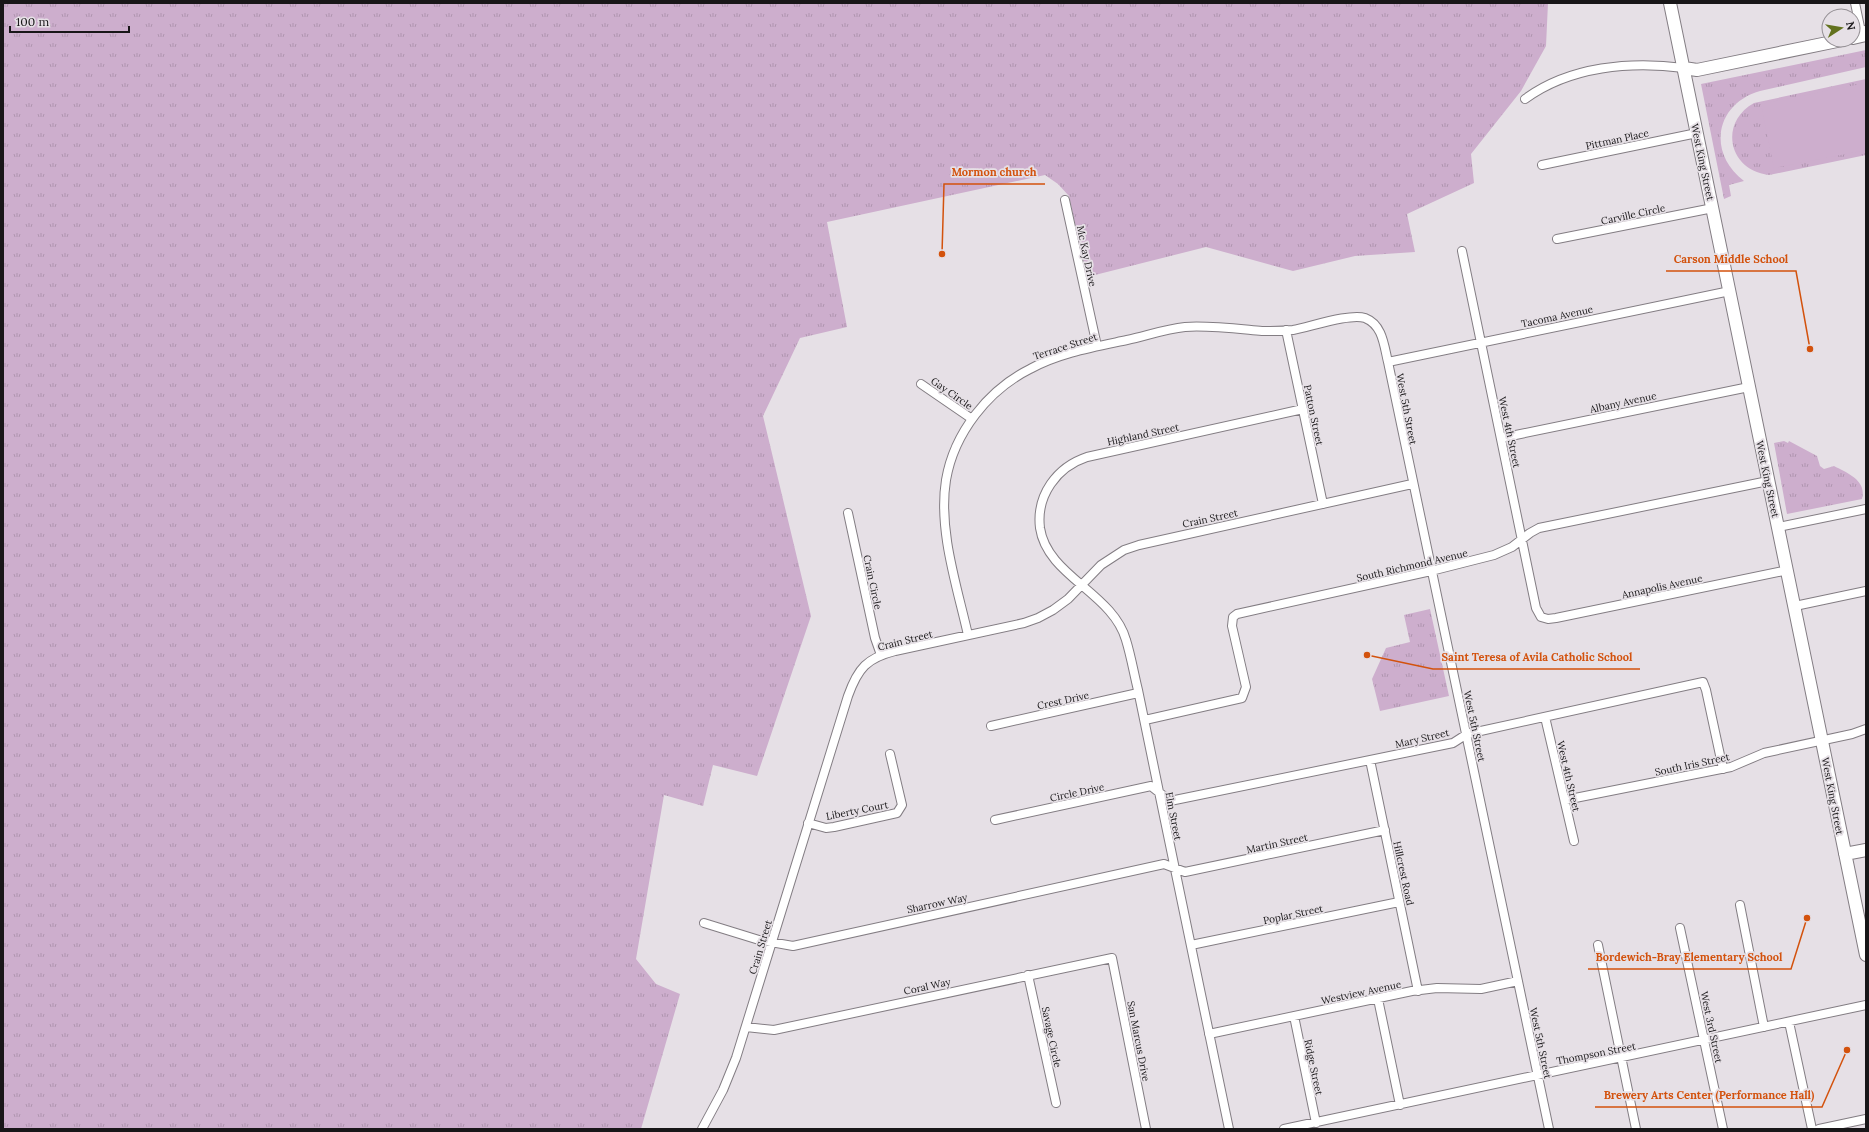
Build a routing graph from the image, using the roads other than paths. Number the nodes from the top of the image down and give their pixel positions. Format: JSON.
{"nodes":[{"id":1,"x":1670,"y":3,"type":"edge"},
{"id":2,"x":1855,"y":3,"type":"edge"},
{"id":3,"x":1866,"y":34,"type":"edge"},
{"id":4,"x":1821,"y":44,"type":"edge"},
{"id":5,"x":1684,"y":68,"type":"junction"},
{"id":6,"x":1525,"y":99,"type":"dead end"},
{"id":7,"x":1697,"y":133,"type":"junction"},
{"id":8,"x":1542,"y":165,"type":"dead end"},
{"id":9,"x":1065,"y":200,"type":"dead end"},
{"id":10,"x":1713,"y":208,"type":"junction"},
{"id":11,"x":1557,"y":239,"type":"dead end"},
{"id":12,"x":1462,"y":251,"type":"dead end"},
{"id":13,"x":1730,"y":291,"type":"junction"},
{"id":14,"x":1378,"y":328,"type":"joint"},
{"id":15,"x":1286,"y":330,"type":"junction"},
{"id":16,"x":1481,"y":342,"type":"junction"},
{"id":17,"x":1097,"y":346,"type":"junction"},
{"id":18,"x":1388,"y":362,"type":"junction"},
{"id":19,"x":921,"y":384,"type":"dead end"},
{"id":20,"x":1749,"y":387,"type":"junction"},
{"id":21,"x":1303,"y":409,"type":"junction"},
{"id":22,"x":972,"y":420,"type":"junction"},
{"id":23,"x":1501,"y":438,"type":"junction"},
{"id":24,"x":1768,"y":481,"type":"junction"},
{"id":25,"x":1412,"y":484,"type":"junction"},
{"id":26,"x":1323,"y":504,"type":"junction"},
{"id":27,"x":1866,"y":509,"type":"edge"},
{"id":28,"x":848,"y":513,"type":"dead end"},
{"id":29,"x":1778,"y":527,"type":"junction"},
{"id":30,"x":1043,"y":536,"type":"joint"},
{"id":31,"x":1522,"y":539,"type":"junction"},
{"id":32,"x":1788,"y":570,"type":"junction"},
{"id":33,"x":1431,"y":571,"type":"junction"},
{"id":34,"x":1082,"y":584,"type":"junction"},
{"id":35,"x":1866,"y":591,"type":"edge"},
{"id":36,"x":1795,"y":606,"type":"junction"},
{"id":37,"x":1541,"y":617,"type":"joint"},
{"id":38,"x":968,"y":635,"type":"junction"},
{"id":39,"x":881,"y":655,"type":"junction"},
{"id":40,"x":1138,"y":693,"type":"junction"},
{"id":41,"x":1545,"y":717,"type":"junction"},
{"id":42,"x":1145,"y":720,"type":"junction"},
{"id":43,"x":991,"y":726,"type":"dead end"},
{"id":44,"x":1866,"y":729,"type":"edge"},
{"id":45,"x":1467,"y":734,"type":"junction"},
{"id":46,"x":1822,"y":741,"type":"junction"},
{"id":47,"x":890,"y":754,"type":"dead end"},
{"id":48,"x":1370,"y":760,"type":"junction"},
{"id":49,"x":1723,"y":769,"type":"junction"},
{"id":50,"x":1160,"y":794,"type":"junction"},
{"id":51,"x":1565,"y":800,"type":"junction"},
{"id":52,"x":995,"y":820,"type":"dead end"},
{"id":53,"x":808,"y":824,"type":"junction"},
{"id":54,"x":1384,"y":830,"type":"junction"},
{"id":55,"x":1574,"y":841,"type":"dead end"},
{"id":56,"x":1866,"y":850,"type":"edge"},
{"id":57,"x":1845,"y":854,"type":"junction"},
{"id":58,"x":1175,"y":869,"type":"junction"},
{"id":59,"x":1399,"y":902,"type":"junction"},
{"id":60,"x":1740,"y":905,"type":"dead end"},
{"id":61,"x":704,"y":923,"type":"dead end"},
{"id":62,"x":1680,"y":928,"type":"dead end"},
{"id":63,"x":772,"y":942,"type":"junction"},
{"id":64,"x":1191,"y":944,"type":"junction"},
{"id":65,"x":1598,"y":945,"type":"dead end"},
{"id":66,"x":1866,"y":955,"type":"edge"},
{"id":67,"x":1112,"y":958,"type":"joint"},
{"id":68,"x":1028,"y":975,"type":"junction"},
{"id":69,"x":1518,"y":981,"type":"junction"},
{"id":70,"x":1418,"y":991,"type":"junction"},
{"id":71,"x":1378,"y":999,"type":"junction"},
{"id":72,"x":1866,"y":1005,"type":"edge"},
{"id":73,"x":1294,"y":1016,"type":"junction"},
{"id":74,"x":1789,"y":1022,"type":"junction"},
{"id":75,"x":746,"y":1027,"type":"junction"},
{"id":76,"x":1764,"y":1028,"type":"junction"},
{"id":77,"x":1209,"y":1034,"type":"junction"},
{"id":78,"x":1705,"y":1041,"type":"junction"},
{"id":79,"x":1621,"y":1058,"type":"junction"},
{"id":80,"x":1538,"y":1074,"type":"junction"},
{"id":81,"x":1056,"y":1103,"type":"dead end"},
{"id":82,"x":1400,"y":1106,"type":"junction"},
{"id":83,"x":1866,"y":1120,"type":"edge"},
{"id":84,"x":1316,"y":1123,"type":"junction"},
{"id":85,"x":702,"y":1129,"type":"edge"},
{"id":86,"x":1146,"y":1129,"type":"edge"},
{"id":87,"x":1229,"y":1129,"type":"edge"},
{"id":88,"x":1284,"y":1129,"type":"edge"},
{"id":89,"x":1549,"y":1129,"type":"edge"},
{"id":90,"x":1636,"y":1129,"type":"edge"},
{"id":91,"x":1723,"y":1129,"type":"edge"},
{"id":92,"x":1812,"y":1129,"type":"edge"},
{"id":93,"x":1819,"y":1129,"type":"edge"}],
"edges":[{"from":1,"to":5,"type":"street","name":"West King Street"},
{"from":2,"to":3,"type":"street"},
{"from":4,"to":5,"type":"street"},
{"from":5,"to":6,"type":"street"},
{"from":5,"to":7,"type":"street","name":"West King Street"},
{"from":7,"to":8,"type":"street","name":"Pittman Place"},
{"from":7,"to":10,"type":"street","name":"West King Street"},
{"from":9,"to":17,"type":"street","name":"Mc Kay Drive"},
{"from":10,"to":11,"type":"street","name":"Carville Circle"},
{"from":10,"to":13,"type":"street","name":"West King Street"},
{"from":12,"to":16,"type":"street","name":"West 4th Street"},
{"from":13,"to":16,"type":"street","name":"Tacoma Avenue"},
{"from":13,"to":20,"type":"street","name":"West King Street"},
{"from":14,"to":15,"type":"street","name":"Terrace Street"},
{"from":14,"to":18,"type":"street","name":"West 5th Street"},
{"from":15,"to":17,"type":"street","name":"Terrace Street"},
{"from":15,"to":21,"type":"street","name":"Patton Street"},
{"from":16,"to":18,"type":"street","name":"Tacoma Avenue"},
{"from":16,"to":23,"type":"street","name":"West 4th Street"},
{"from":17,"to":22,"type":"street","name":"Terrace Street"},
{"from":18,"to":25,"type":"street","name":"West 5th Street"},
{"from":19,"to":22,"type":"street","name":"Gay Circle"},
{"from":20,"to":23,"type":"street","name":"Albany Avenue"},
{"from":20,"to":24,"type":"street","name":"West King Street"},
{"from":21,"to":26,"type":"street","name":"Patton Street"},
{"from":21,"to":30,"type":"street","name":"Highland Street"},
{"from":22,"to":38,"type":"street","name":"Terrace Street"},
{"from":23,"to":31,"type":"street","name":"West 4th Street"},
{"from":24,"to":29,"type":"street","name":"West King Street"},
{"from":24,"to":31,"type":"street","name":"South Richmond Avenue"},
{"from":25,"to":26,"type":"street","name":"Crain Street"},
{"from":25,"to":33,"type":"street","name":"West 5th Street"},
{"from":26,"to":34,"type":"street","name":"Crain Street"},
{"from":27,"to":29,"type":"street"},
{"from":28,"to":39,"type":"street","name":"Crain Circle"},
{"from":29,"to":32,"type":"street","name":"West King Street"},
{"from":30,"to":34,"type":"street","name":"Elm Street"},
{"from":31,"to":33,"type":"street","name":"South Richmond Avenue"},
{"from":31,"to":37,"type":"street","name":"West 4th Street"},
{"from":32,"to":36,"type":"street","name":"West King Street"},
{"from":32,"to":37,"type":"street","name":"Annapolis Avenue"},
{"from":33,"to":42,"type":"street","name":"South Richmond Avenue"},
{"from":33,"to":45,"type":"street","name":"West 5th Street"},
{"from":34,"to":38,"type":"street","name":"Crain Street"},
{"from":34,"to":40,"type":"street","name":"Elm Street"},
{"from":35,"to":36,"type":"street"},
{"from":36,"to":46,"type":"street","name":"West King Street"},
{"from":38,"to":39,"type":"street","name":"Crain Street"},
{"from":39,"to":53,"type":"street","name":"Crain Street"},
{"from":40,"to":42,"type":"street","name":"Elm Street"},
{"from":40,"to":43,"type":"street","name":"Crest Drive"},
{"from":41,"to":45,"type":"street","name":"Mary Street"},
{"from":41,"to":49,"type":"street","name":"Mary Street"},
{"from":41,"to":51,"type":"street","name":"West 4th Street"},
{"from":42,"to":50,"type":"street","name":"Elm Street"},
{"from":44,"to":46,"type":"street","name":"South Iris Street"},
{"from":45,"to":48,"type":"street","name":"Mary Street"},
{"from":45,"to":69,"type":"street","name":"West 5th Street"},
{"from":46,"to":49,"type":"street","name":"South Iris Street"},
{"from":46,"to":57,"type":"street","name":"West King Street"},
{"from":47,"to":53,"type":"street","name":"Liberty Court"},
{"from":48,"to":50,"type":"street","name":"Mary Street"},
{"from":48,"to":54,"type":"street","name":"Hillcrest Road"},
{"from":49,"to":51,"type":"street","name":"South Iris Street"},
{"from":50,"to":52,"type":"street","name":"Circle Drive"},
{"from":50,"to":58,"type":"street","name":"Elm Street"},
{"from":51,"to":55,"type":"street","name":"West 4th Street"},
{"from":53,"to":63,"type":"street","name":"Crain Street"},
{"from":54,"to":58,"type":"street","name":"Martin Street"},
{"from":54,"to":59,"type":"street","name":"Hillcrest Road"},
{"from":56,"to":57,"type":"street"},
{"from":57,"to":66,"type":"street","name":"West King Street"},
{"from":58,"to":63,"type":"street","name":"Sharrow Way"},
{"from":58,"to":64,"type":"street","name":"Elm Street"},
{"from":59,"to":64,"type":"street","name":"Poplar Street"},
{"from":59,"to":70,"type":"street","name":"Hillcrest Road"},
{"from":60,"to":76,"type":"street"},
{"from":61,"to":63,"type":"street","name":"Sharrow Way"},
{"from":62,"to":78,"type":"street","name":"West 3rd Street"},
{"from":63,"to":75,"type":"street","name":"Crain Street"},
{"from":64,"to":77,"type":"street","name":"Elm Street"},
{"from":65,"to":79,"type":"street"},
{"from":67,"to":68,"type":"street","name":"Coral Way"},
{"from":67,"to":86,"type":"street","name":"San Marcus Drive"},
{"from":68,"to":75,"type":"street","name":"Coral Way"},
{"from":68,"to":81,"type":"street","name":"Savage Circle"},
{"from":69,"to":70,"type":"street","name":"Westview Avenue"},
{"from":69,"to":80,"type":"street","name":"West 5th Street"},
{"from":70,"to":71,"type":"street","name":"Westview Avenue"},
{"from":71,"to":73,"type":"street","name":"Westview Avenue"},
{"from":71,"to":82,"type":"street"},
{"from":72,"to":74,"type":"street","name":"Thompson Street"},
{"from":73,"to":77,"type":"street","name":"Westview Avenue"},
{"from":73,"to":84,"type":"street","name":"Ridge Street"},
{"from":74,"to":76,"type":"street","name":"Thompson Street"},
{"from":74,"to":92,"type":"street"},
{"from":75,"to":85,"type":"street","name":"Crain Street"},
{"from":76,"to":78,"type":"street","name":"Thompson Street"},
{"from":77,"to":87,"type":"street","name":"Elm Street"},
{"from":78,"to":79,"type":"street","name":"Thompson Street"},
{"from":78,"to":91,"type":"street","name":"West 3rd Street"},
{"from":79,"to":80,"type":"street","name":"Thompson Street"},
{"from":79,"to":90,"type":"street"},
{"from":80,"to":82,"type":"street","name":"Thompson Street"},
{"from":80,"to":89,"type":"street","name":"West 5th Street"},
{"from":82,"to":84,"type":"street","name":"Thompson Street"},
{"from":83,"to":93,"type":"street"},
{"from":84,"to":88,"type":"street","name":"Thompson Street"}]}
